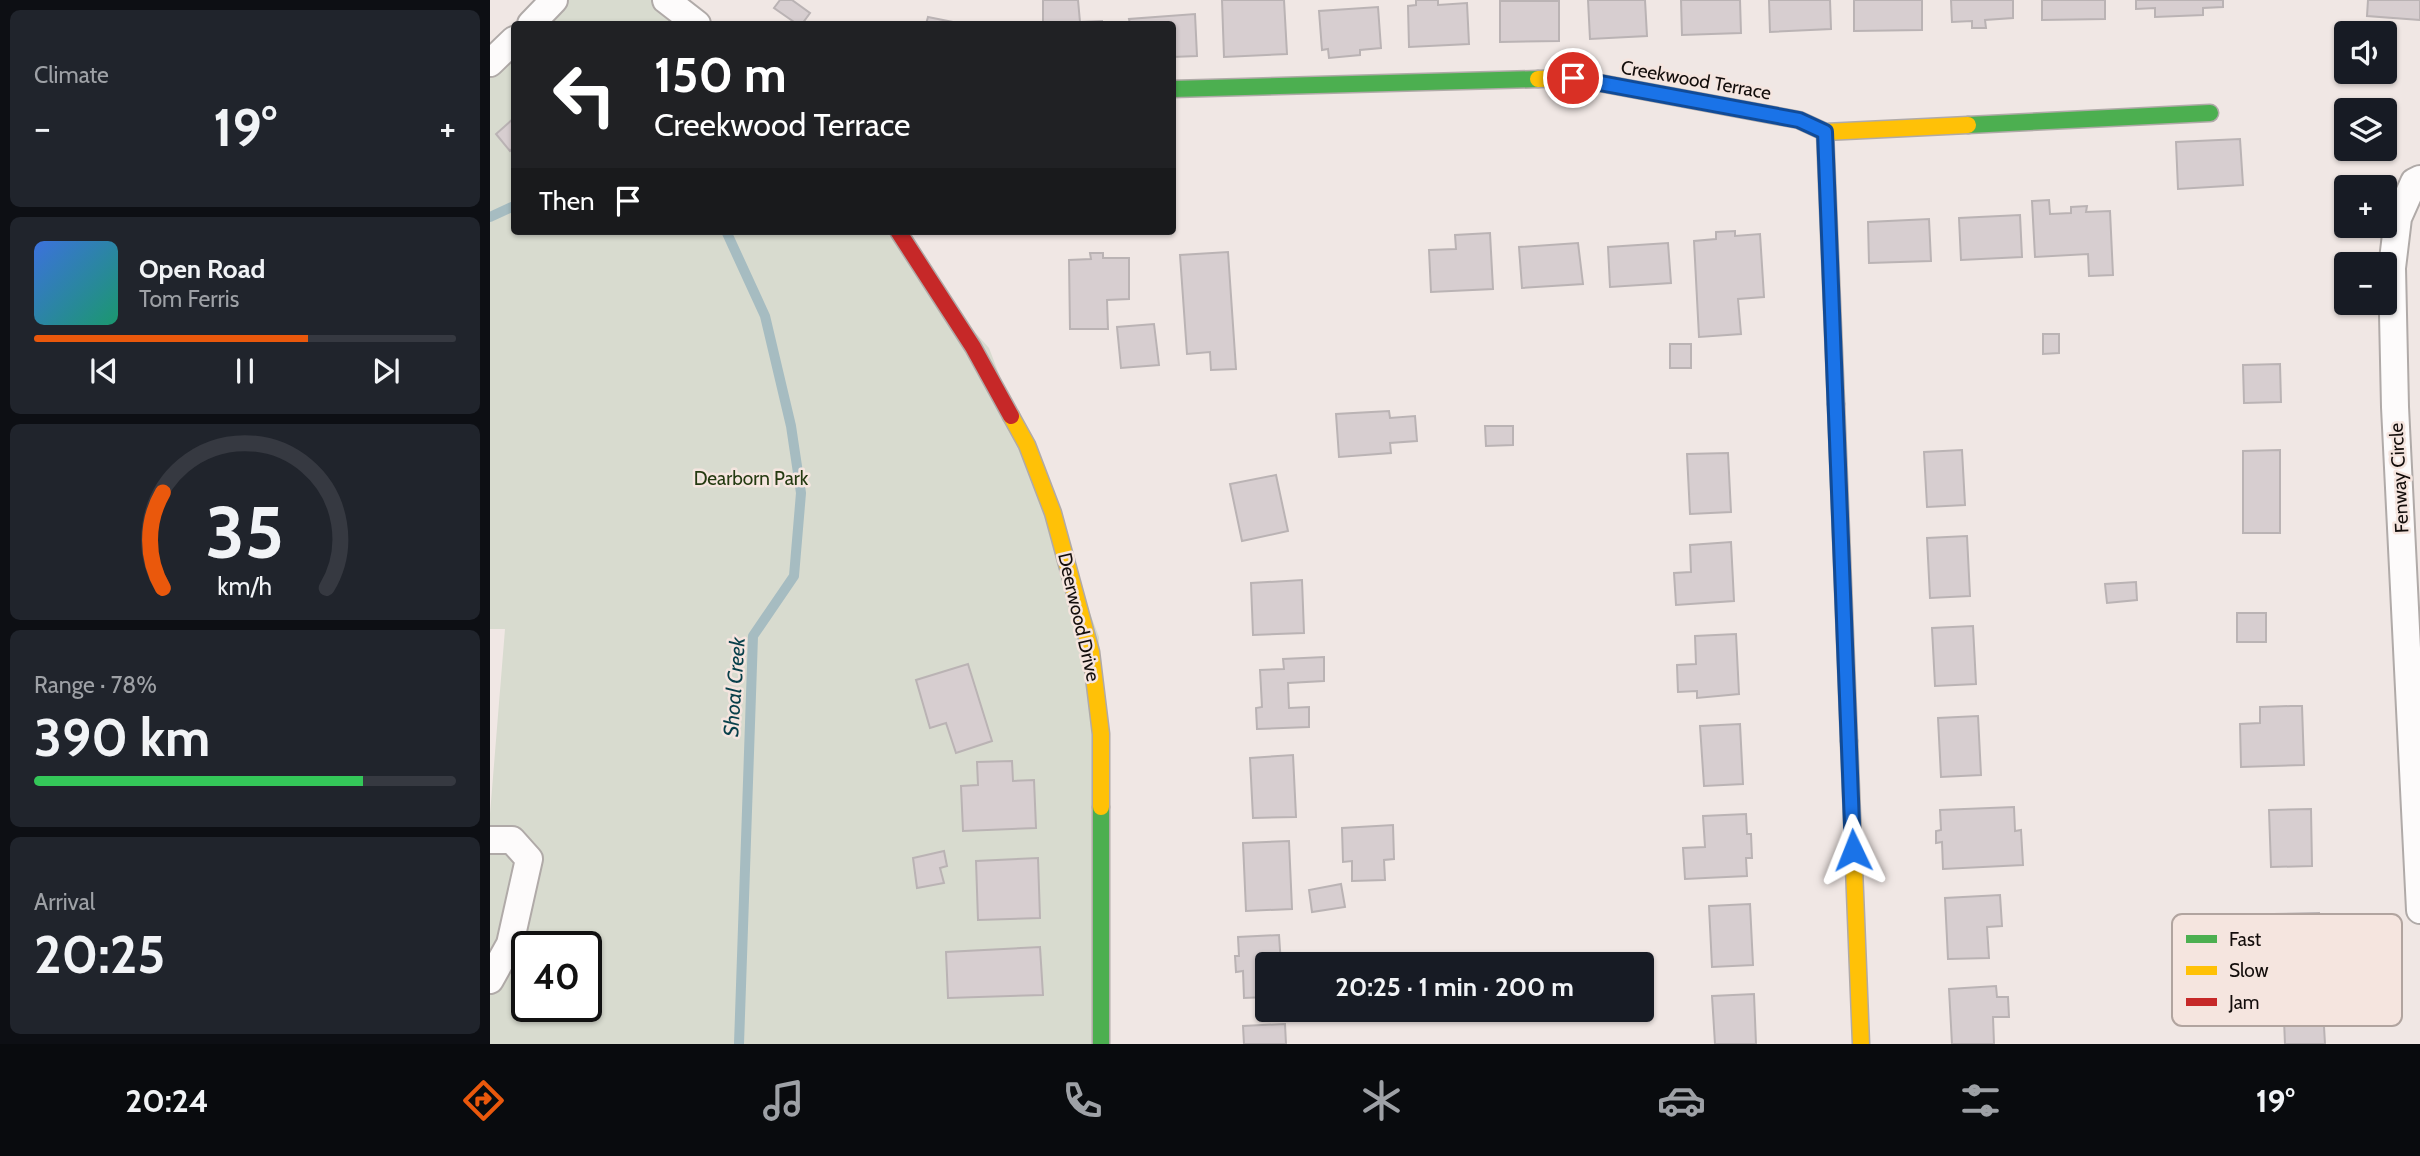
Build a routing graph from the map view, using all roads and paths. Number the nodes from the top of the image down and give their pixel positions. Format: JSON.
{"nodes":[{"id":1,"x":554,"y":0,"type":"edge"},
{"id":2,"x":666,"y":0,"type":"edge"},
{"id":3,"x":534,"y":21,"type":"edge"},
{"id":4,"x":693,"y":21,"type":"edge"},
{"id":5,"x":511,"y":43,"type":"edge"},
{"id":6,"x":490,"y":62,"type":"edge"},
{"id":7,"x":1176,"y":89,"type":"edge"},
{"id":8,"x":2210,"y":113,"type":"dead end"},
{"id":9,"x":1825,"y":132,"type":"junction"},
{"id":10,"x":2420,"y":178,"type":"edge"},
{"id":11,"x":901,"y":235,"type":"edge"},
{"id":12,"x":501,"y":840,"type":"edge"},
{"id":13,"x":2420,"y":910,"type":"edge"},
{"id":14,"x":490,"y":980,"type":"edge"},
{"id":15,"x":1101,"y":1044,"type":"edge"},
{"id":16,"x":1861,"y":1044,"type":"edge"}],
"edges":[{"from":1,"to":3,"type":"street"},
{"from":2,"to":4,"type":"street"},
{"from":5,"to":6,"type":"street"},
{"from":7,"to":9,"type":"street","name":"Creekwood Terrace"},
{"from":8,"to":9,"type":"street","name":"Creekwood Terrace"},
{"from":9,"to":16,"type":"street"},
{"from":10,"to":13,"type":"street","name":"Fenway Circle"},
{"from":11,"to":15,"type":"street","name":"Deerwood Drive"},
{"from":12,"to":14,"type":"street"}]}
